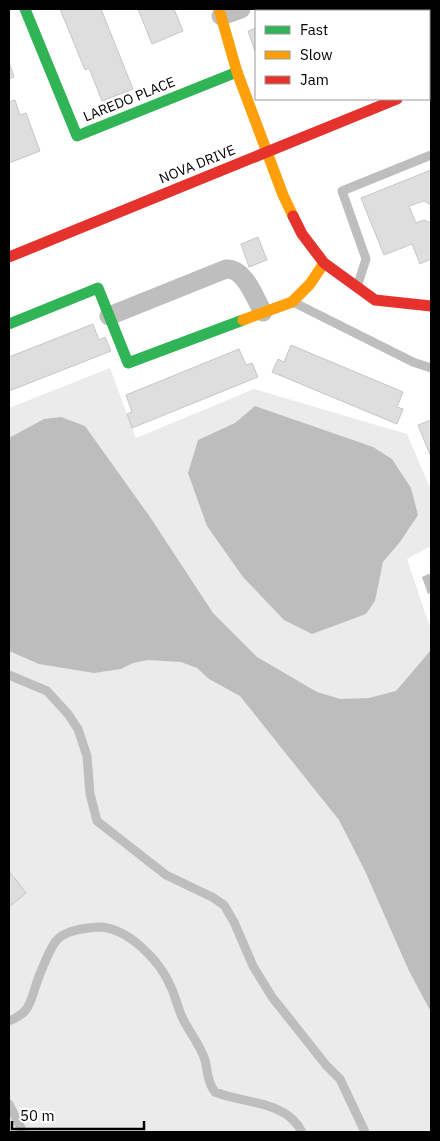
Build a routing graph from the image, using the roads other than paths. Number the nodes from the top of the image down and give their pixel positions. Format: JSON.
{"nodes":[{"id":1,"x":25,"y":9,"type":"edge"},
{"id":2,"x":241,"y":9,"type":"edge"},
{"id":3,"x":220,"y":12,"type":"edge"},
{"id":4,"x":237,"y":72,"type":"junction"},
{"id":5,"x":394,"y":100,"type":"edge"},
{"id":6,"x":267,"y":151,"type":"junction"},
{"id":7,"x":431,"y":155,"type":"edge"},
{"id":8,"x":9,"y":258,"type":"edge"},
{"id":9,"x":324,"y":263,"type":"junction"},
{"id":10,"x":357,"y":286,"type":"junction"},
{"id":11,"x":292,"y":302,"type":"junction"},
{"id":12,"x":431,"y":306,"type":"edge"},
{"id":13,"x":262,"y":312,"type":"junction"},
{"id":14,"x":109,"y":316,"type":"junction"},
{"id":15,"x":9,"y":324,"type":"edge"},
{"id":16,"x":431,"y":368,"type":"edge"},
{"id":17,"x":9,"y":675,"type":"edge"},
{"id":18,"x":9,"y":1021,"type":"edge"},
{"id":19,"x":9,"y":1104,"type":"edge"},
{"id":20,"x":23,"y":1132,"type":"edge"},
{"id":21,"x":302,"y":1132,"type":"edge"},
{"id":22,"x":365,"y":1132,"type":"edge"}],
"edges":[{"from":1,"to":4,"type":"street","name":"LAREDO PLACE"},
{"from":2,"to":3,"type":"street"},
{"from":3,"to":4,"type":"street"},
{"from":4,"to":6,"type":"street"},
{"from":5,"to":6,"type":"street","name":"NOVA DRIVE"},
{"from":6,"to":8,"type":"street","name":"NOVA DRIVE"},
{"from":6,"to":9,"type":"street"},
{"from":7,"to":10,"type":"lane"},
{"from":9,"to":10,"type":"street"},
{"from":9,"to":11,"type":"street"},
{"from":10,"to":12,"type":"street"},
{"from":11,"to":13,"type":"street"},
{"from":11,"to":16,"type":"lane"},
{"from":13,"to":14,"type":"street"},
{"from":13,"to":14,"type":"street"},
{"from":14,"to":15,"type":"street"},
{"from":17,"to":22,"type":"lane"},
{"from":18,"to":21,"type":"lane"},
{"from":19,"to":20,"type":"lane"}]}
